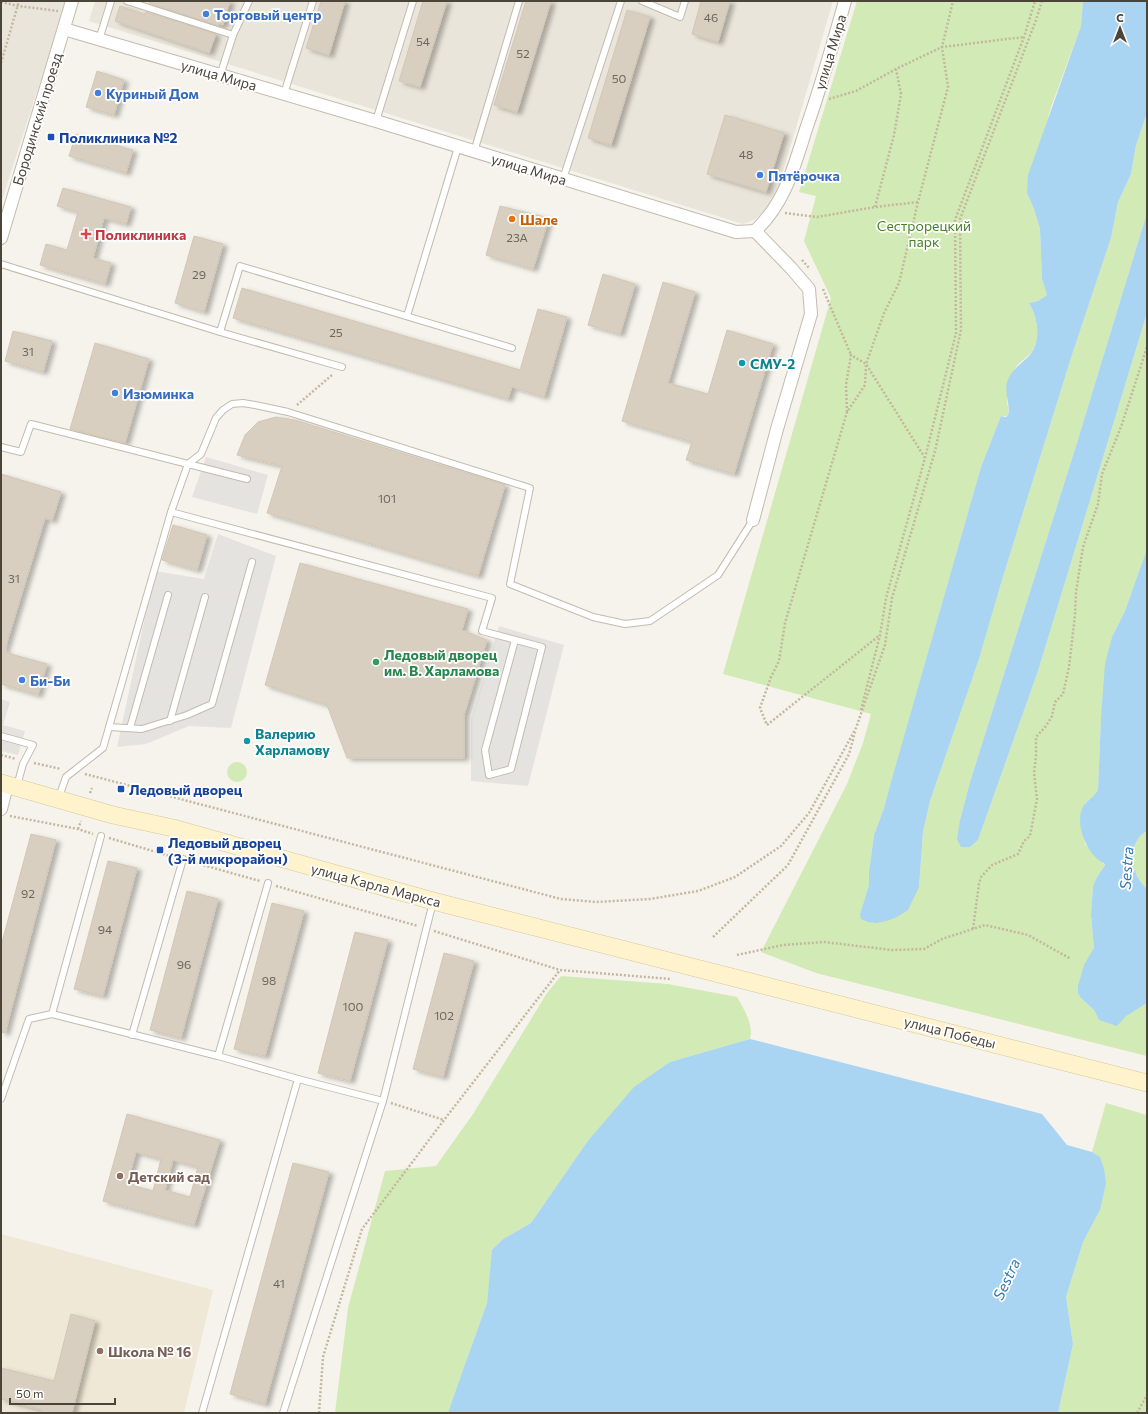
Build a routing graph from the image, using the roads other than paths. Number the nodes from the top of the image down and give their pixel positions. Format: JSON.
{"nodes":[{"id":1,"x":72,"y":1,"type":"edge"},
{"id":2,"x":111,"y":1,"type":"edge"},
{"id":3,"x":127,"y":1,"type":"edge"},
{"id":4,"x":249,"y":1,"type":"edge"},
{"id":5,"x":313,"y":1,"type":"edge"},
{"id":6,"x":413,"y":1,"type":"edge"},
{"id":7,"x":519,"y":1,"type":"edge"},
{"id":8,"x":621,"y":1,"type":"edge"},
{"id":9,"x":642,"y":1,"type":"edge"},
{"id":10,"x":685,"y":1,"type":"edge"},
{"id":11,"x":846,"y":1,"type":"edge"},
{"id":12,"x":64,"y":29,"type":"junction"},
{"id":13,"x":233,"y":35,"type":"junction"},
{"id":14,"x":99,"y":40,"type":"junction"},
{"id":15,"x":220,"y":76,"type":"junction"},
{"id":16,"x":284,"y":94,"type":"junction"},
{"id":17,"x":376,"y":122,"type":"junction"},
{"id":18,"x":458,"y":147,"type":"junction"},
{"id":19,"x":474,"y":152,"type":"junction"},
{"id":20,"x":562,"y":179,"type":"junction"},
{"id":21,"x":755,"y":231,"type":"junction"},
{"id":22,"x":1,"y":238,"type":"edge"},
{"id":23,"x":1,"y":264,"type":"edge"},
{"id":24,"x":407,"y":316,"type":"junction"},
{"id":25,"x":220,"y":332,"type":"junction"},
{"id":26,"x":512,"y":348,"type":"dead end"},
{"id":27,"x":342,"y":367,"type":"road end"},
{"id":28,"x":1,"y":447,"type":"edge"},
{"id":29,"x":188,"y":464,"type":"junction"},
{"id":30,"x":247,"y":478,"type":"dead end"},
{"id":31,"x":171,"y":512,"type":"junction"},
{"id":32,"x":753,"y":520,"type":"joint"},
{"id":33,"x":252,"y":562,"type":"dead end"},
{"id":34,"x":168,"y":595,"type":"dead end"},
{"id":35,"x":205,"y":597,"type":"dead end"},
{"id":36,"x":515,"y":640,"type":"junction"},
{"id":37,"x":170,"y":721,"type":"junction"},
{"id":38,"x":109,"y":727,"type":"junction"},
{"id":39,"x":130,"y":728,"type":"junction"},
{"id":40,"x":1,"y":736,"type":"edge"},
{"id":41,"x":8,"y":785,"type":"edge"},
{"id":42,"x":58,"y":799,"type":"junction"},
{"id":43,"x":5,"y":813,"type":"edge"},
{"id":44,"x":101,"y":836,"type":"road end"},
{"id":45,"x":183,"y":859,"type":"road end"},
{"id":46,"x":268,"y":883,"type":"road end"},
{"id":47,"x":433,"y":901,"type":"junction"},
{"id":48,"x":753,"y":982,"type":"joint"},
{"id":49,"x":52,"y":1014,"type":"junction"},
{"id":50,"x":132,"y":1035,"type":"junction"},
{"id":51,"x":218,"y":1056,"type":"junction"},
{"id":52,"x":298,"y":1079,"type":"junction"},
{"id":53,"x":1147,"y":1083,"type":"edge"},
{"id":54,"x":1,"y":1099,"type":"edge"},
{"id":55,"x":383,"y":1101,"type":"junction"},
{"id":56,"x":202,"y":1413,"type":"edge"},
{"id":57,"x":283,"y":1413,"type":"edge"}],
"edges":[{"from":1,"to":12,"type":"street","name":"Бородинский проезд"},
{"from":2,"to":14,"type":"lane"},
{"from":3,"to":13,"type":"lane"},
{"from":4,"to":13,"type":"lane"},
{"from":5,"to":16,"type":"lane"},
{"from":6,"to":17,"type":"lane"},
{"from":7,"to":19,"type":"lane"},
{"from":8,"to":20,"type":"lane"},
{"from":9,"to":10,"type":"lane"},
{"from":11,"to":21,"type":"street","name":"улица Мира"},
{"from":12,"to":14,"type":"street","name":"улица Мира"},
{"from":12,"to":22,"type":"street","name":"Бородинский проезд"},
{"from":13,"to":15,"type":"lane"},
{"from":14,"to":15,"type":"street","name":"улица Мира"},
{"from":15,"to":16,"type":"street","name":"улица Мира"},
{"from":16,"to":17,"type":"street","name":"улица Мира"},
{"from":17,"to":18,"type":"street","name":"улица Мира"},
{"from":18,"to":19,"type":"street","name":"улица Мира"},
{"from":18,"to":24,"type":"lane"},
{"from":19,"to":20,"type":"street","name":"улица Мира"},
{"from":20,"to":21,"type":"street","name":"улица Мира"},
{"from":21,"to":32,"type":"street"},
{"from":23,"to":25,"type":"lane"},
{"from":24,"to":25,"type":"lane"},
{"from":24,"to":26,"type":"lane"},
{"from":25,"to":27,"type":"lane"},
{"from":28,"to":29,"type":"lane"},
{"from":29,"to":30,"type":"lane"},
{"from":29,"to":31,"type":"lane"},
{"from":29,"to":32,"type":"lane"},
{"from":31,"to":36,"type":"lane"},
{"from":31,"to":38,"type":"lane"},
{"from":33,"to":37,"type":"lane"},
{"from":34,"to":39,"type":"lane"},
{"from":35,"to":37,"type":"lane"},
{"from":36,"to":36,"type":"lane"},
{"from":37,"to":39,"type":"lane"},
{"from":38,"to":39,"type":"lane"},
{"from":38,"to":42,"type":"lane"},
{"from":40,"to":41,"type":"lane"},
{"from":41,"to":42,"type":"street","name":"улица Карла Маркса"},
{"from":41,"to":43,"type":"street"},
{"from":42,"to":47,"type":"street","name":"улица Карла Маркса"},
{"from":44,"to":49,"type":"lane"},
{"from":45,"to":50,"type":"lane"},
{"from":46,"to":51,"type":"lane"},
{"from":47,"to":48,"type":"street","name":"улица Карла Маркса"},
{"from":47,"to":55,"type":"lane"},
{"from":48,"to":53,"type":"street","name":"улица Победы"},
{"from":49,"to":50,"type":"lane"},
{"from":49,"to":54,"type":"lane"},
{"from":50,"to":51,"type":"lane"},
{"from":51,"to":52,"type":"lane"},
{"from":52,"to":55,"type":"lane"},
{"from":52,"to":56,"type":"lane"},
{"from":55,"to":57,"type":"lane"}]}
